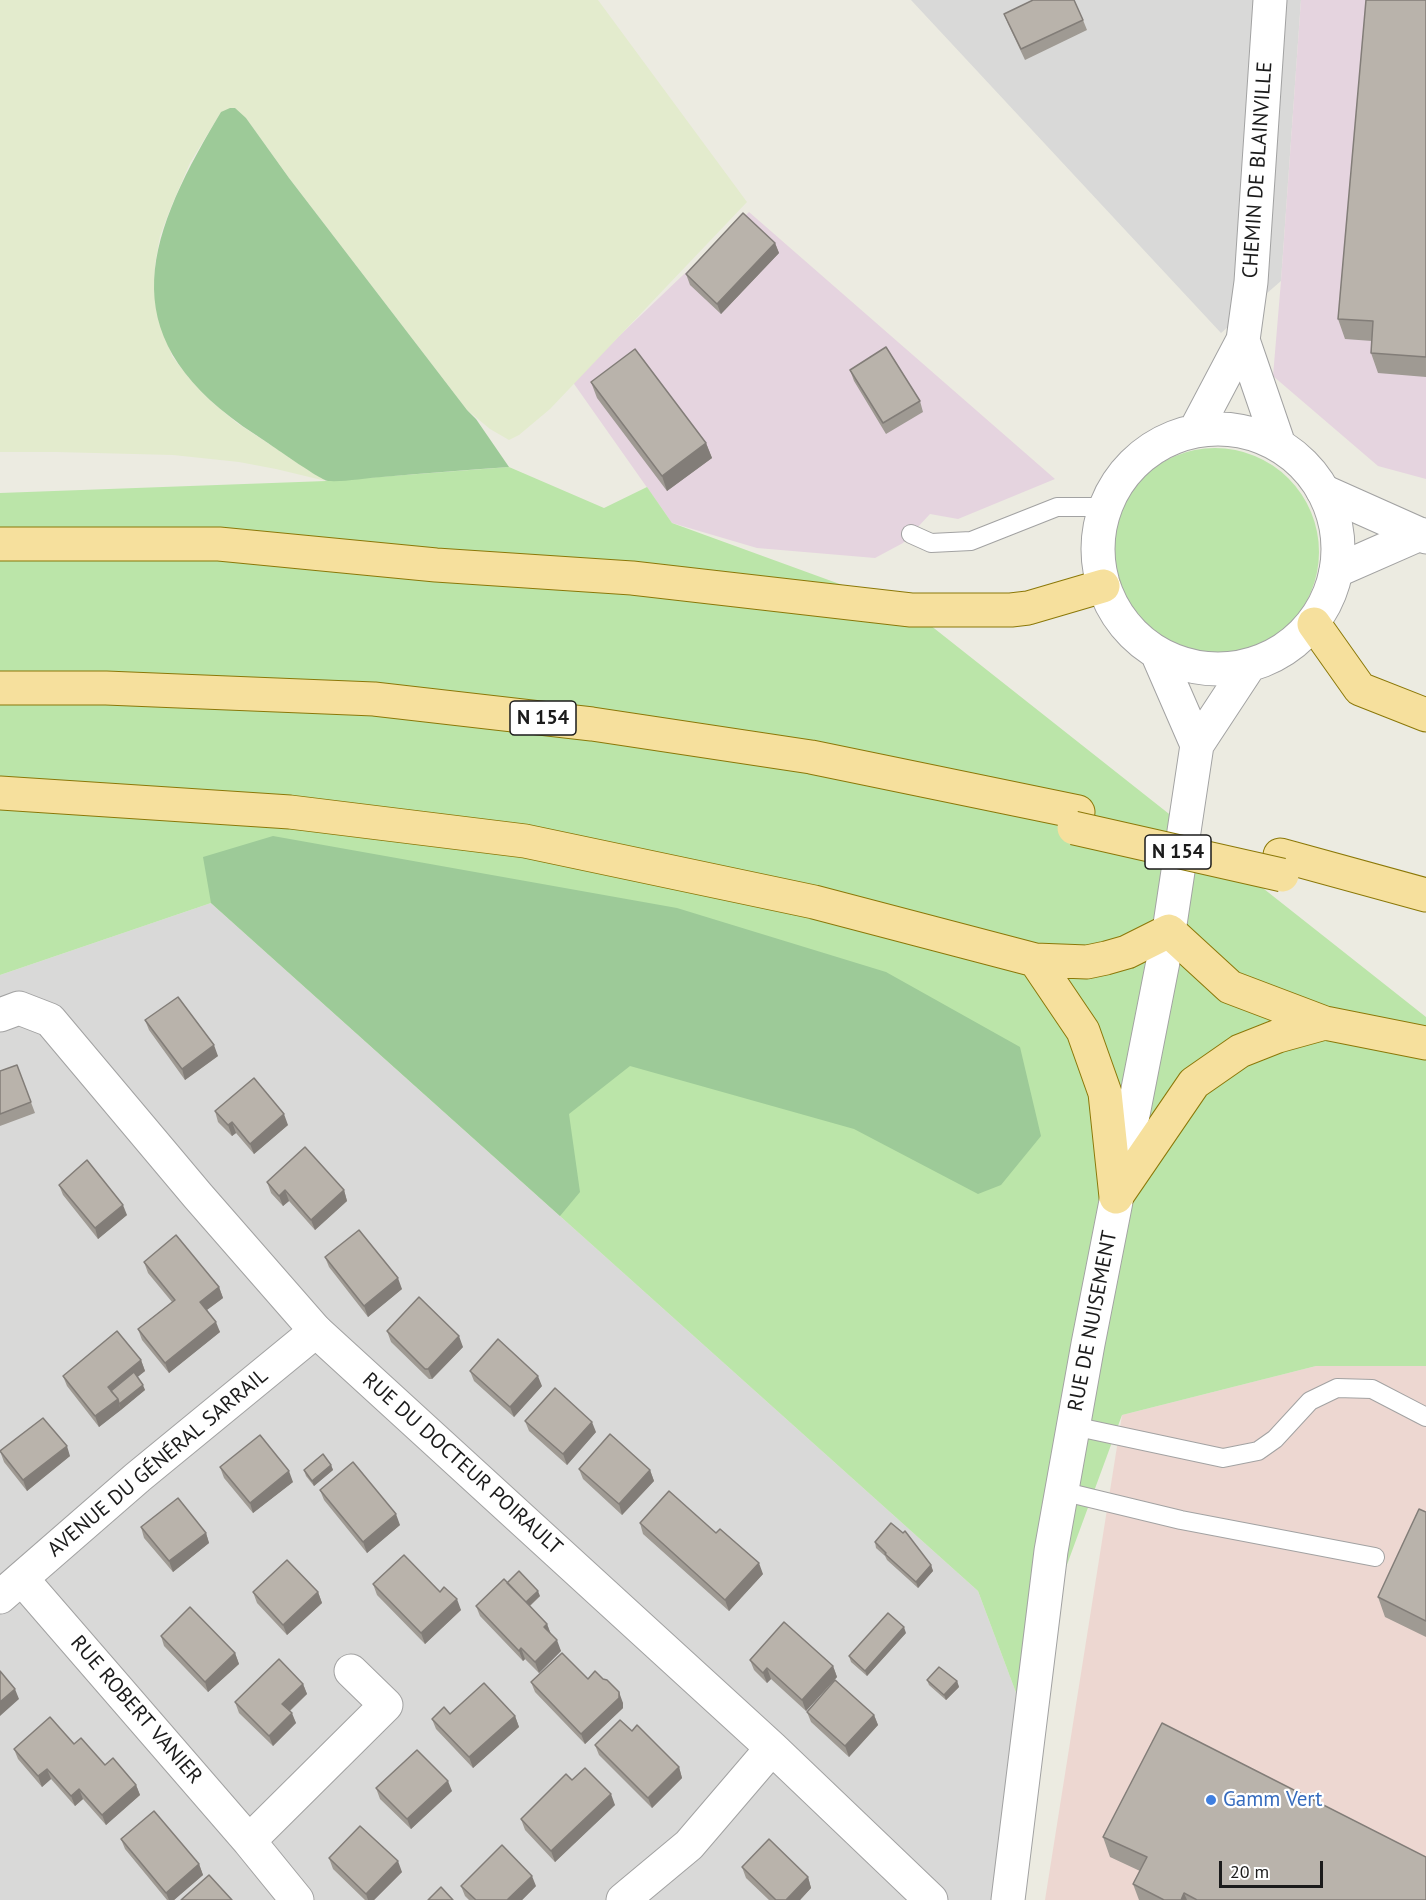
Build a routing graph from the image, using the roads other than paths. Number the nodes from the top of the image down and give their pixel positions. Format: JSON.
{"nodes":[{"id":1,"x":1270,"y":0,"type":"edge"},
{"id":2,"x":1243,"y":340,"type":"junction"},
{"id":3,"x":1195,"y":431,"type":"junction"},
{"id":4,"x":1279,"y":445,"type":"junction"},
{"id":5,"x":1323,"y":491,"type":"junction"},
{"id":6,"x":1105,"y":507,"type":"junction"},
{"id":7,"x":911,"y":534,"type":"dead end"},
{"id":8,"x":1423,"y":535,"type":"edge"},
{"id":9,"x":0,"y":544,"type":"edge"},
{"id":10,"x":1336,"y":571,"type":"junction"},
{"id":11,"x":1103,"y":586,"type":"junction"},
{"id":12,"x":1314,"y":624,"type":"junction"},
{"id":13,"x":1157,"y":653,"type":"junction"},
{"id":14,"x":1249,"y":666,"type":"junction"},
{"id":15,"x":0,"y":688,"type":"edge"},
{"id":16,"x":0,"y":706,"type":"edge"},
{"id":17,"x":1426,"y":715,"type":"edge"},
{"id":18,"x":1197,"y":745,"type":"junction"},
{"id":19,"x":0,"y":793,"type":"edge"},
{"id":20,"x":1076,"y":820,"type":"junction"},
{"id":21,"x":1281,"y":865,"type":"junction"},
{"id":22,"x":1426,"y":894,"type":"edge"},
{"id":23,"x":1426,"y":916,"type":"edge"},
{"id":24,"x":1169,"y":931,"type":"junction"},
{"id":25,"x":1035,"y":960,"type":"junction"},
{"id":26,"x":10,"y":1011,"type":"edge"},
{"id":27,"x":1325,"y":1023,"type":"junction"},
{"id":28,"x":1426,"y":1043,"type":"edge"},
{"id":29,"x":1116,"y":1197,"type":"junction"},
{"id":30,"x":316,"y":1331,"type":"junction"},
{"id":31,"x":1426,"y":1417,"type":"edge"},
{"id":32,"x":1073,"y":1426,"type":"junction"},
{"id":33,"x":1061,"y":1491,"type":"junction"},
{"id":34,"x":1375,"y":1557,"type":"dead end"},
{"id":35,"x":11,"y":1588,"type":"edge"},
{"id":36,"x":351,"y":1671,"type":"dead end"},
{"id":37,"x":772,"y":1748,"type":"junction"},
{"id":38,"x":249,"y":1841,"type":"junction"},
{"id":39,"x":297,"y":1900,"type":"edge"},
{"id":40,"x":623,"y":1900,"type":"edge"},
{"id":41,"x":931,"y":1900,"type":"edge"},
{"id":42,"x":1008,"y":1900,"type":"edge"}],
"edges":[{"from":1,"to":2,"type":"street","name":"CHEMIN DE BLAINVILLE"},
{"from":2,"to":3,"type":"street","name":"CHEMIN DE BLAINVILLE"},
{"from":2,"to":4,"type":"street","name":"CHEMIN DE BLAINVILLE"},
{"from":3,"to":4,"type":"street"},
{"from":3,"to":6,"type":"street"},
{"from":4,"to":5,"type":"street"},
{"from":5,"to":8,"type":"street"},
{"from":5,"to":10,"type":"street"},
{"from":6,"to":7,"type":"lane"},
{"from":6,"to":11,"type":"street"},
{"from":8,"to":10,"type":"street"},
{"from":9,"to":11,"type":"main road"},
{"from":10,"to":12,"type":"street"},
{"from":11,"to":13,"type":"street"},
{"from":12,"to":14,"type":"street"},
{"from":12,"to":17,"type":"main road"},
{"from":13,"to":14,"type":"street"},
{"from":13,"to":18,"type":"street"},
{"from":14,"to":18,"type":"street","name":"RUE DE NUISEMENT"},
{"from":15,"to":20,"type":"main road","number":"N 154"},
{"from":16,"to":20,"type":"main road","number":"N 154"},
{"from":18,"to":24,"type":"street","name":"RUE DE NUISEMENT"},
{"from":19,"to":25,"type":"main road"},
{"from":20,"to":21,"type":"main road","number":"N 154","bridge":true},
{"from":21,"to":22,"type":"main road","number":"N 154"},
{"from":21,"to":23,"type":"main road","number":"N 154"},
{"from":24,"to":25,"type":"main road"},
{"from":24,"to":27,"type":"main road"},
{"from":24,"to":29,"type":"street","name":"RUE DE NUISEMENT"},
{"from":25,"to":29,"type":"main road"},
{"from":26,"to":30,"type":"street","name":"RUE DU DOCTEUR POIRAULT"},
{"from":27,"to":28,"type":"main road"},
{"from":27,"to":29,"type":"main road"},
{"from":29,"to":32,"type":"street","name":"RUE DE NUISEMENT"},
{"from":30,"to":35,"type":"street","name":"AVENUE DU GÉNÉRAL SARRAIL"},
{"from":30,"to":37,"type":"street","name":"RUE DU DOCTEUR POIRAULT"},
{"from":31,"to":32,"type":"lane"},
{"from":32,"to":33,"type":"street","name":"RUE DE NUISEMENT"},
{"from":33,"to":34,"type":"lane"},
{"from":33,"to":42,"type":"street","name":"RUE DE NUISEMENT"},
{"from":35,"to":38,"type":"street","name":"RUE ROBERT VANIER"},
{"from":36,"to":38,"type":"street"},
{"from":37,"to":40,"type":"street"},
{"from":37,"to":41,"type":"street","name":"RUE DU DOCTEUR POIRAULT"},
{"from":38,"to":39,"type":"street","name":"RUE ROBERT VANIER"}]}
